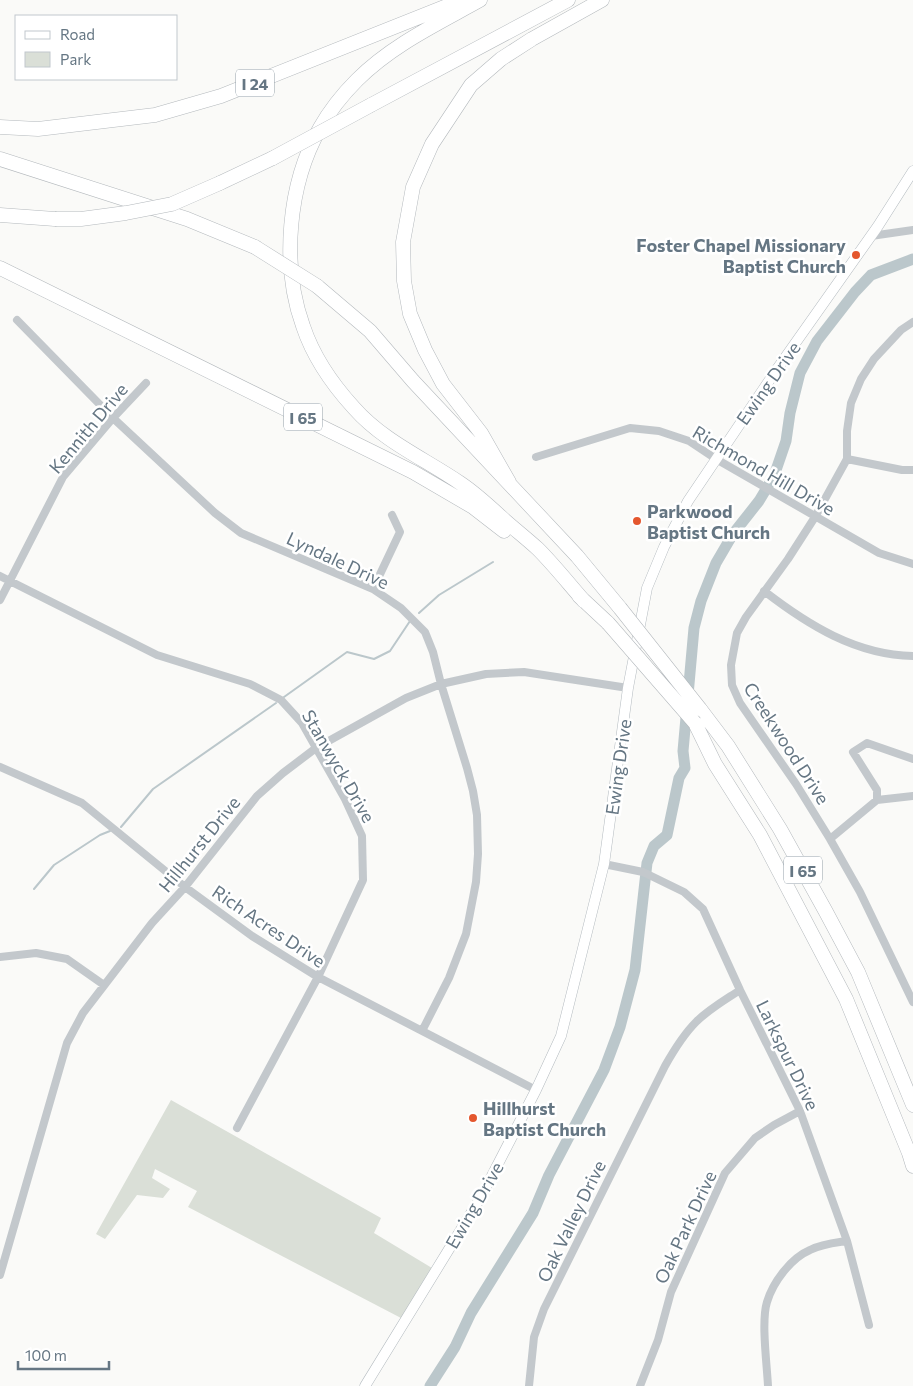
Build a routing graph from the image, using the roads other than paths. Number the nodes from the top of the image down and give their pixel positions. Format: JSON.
{"nodes":[{"id":1,"x":462,"y":0,"type":"edge"},
{"id":2,"x":480,"y":0,"type":"edge"},
{"id":3,"x":568,"y":0,"type":"edge"},
{"id":4,"x":602,"y":0,"type":"edge"},
{"id":5,"x":0,"y":127,"type":"edge"},
{"id":6,"x":0,"y":158,"type":"edge"},
{"id":7,"x":913,"y":172,"type":"edge"},
{"id":8,"x":0,"y":216,"type":"edge"},
{"id":9,"x":913,"y":230,"type":"edge"},
{"id":10,"x":871,"y":236,"type":"junction"},
{"id":11,"x":0,"y":268,"type":"edge"},
{"id":12,"x":17,"y":320,"type":"dead end"},
{"id":13,"x":913,"y":322,"type":"edge"},
{"id":14,"x":146,"y":382,"type":"dead end"},
{"id":15,"x":113,"y":418,"type":"junction"},
{"id":16,"x":536,"y":457,"type":"dead end"},
{"id":17,"x":716,"y":459,"type":"junction"},
{"id":18,"x":847,"y":459,"type":"junction"},
{"id":19,"x":913,"y":470,"type":"edge"},
{"id":20,"x":509,"y":482,"type":"junction"},
{"id":21,"x":392,"y":515,"type":"dead end"},
{"id":22,"x":815,"y":517,"type":"junction"},
{"id":23,"x":913,"y":564,"type":"edge"},
{"id":24,"x":0,"y":576,"type":"edge"},
{"id":25,"x":9,"y":580,"type":"junction"},
{"id":26,"x":373,"y":589,"type":"junction"},
{"id":27,"x":764,"y":592,"type":"junction"},
{"id":28,"x":0,"y":600,"type":"edge"},
{"id":29,"x":584,"y":601,"type":"junction"},
{"id":30,"x":913,"y":656,"type":"edge"},
{"id":31,"x":441,"y":684,"type":"junction"},
{"id":32,"x":628,"y":688,"type":"junction"},
{"id":33,"x":316,"y":748,"type":"junction"},
{"id":34,"x":913,"y":759,"type":"edge"},
{"id":35,"x":0,"y":766,"type":"edge"},
{"id":36,"x":913,"y":796,"type":"edge"},
{"id":37,"x":877,"y":800,"type":"junction"},
{"id":38,"x":830,"y":839,"type":"junction"},
{"id":39,"x":604,"y":864,"type":"junction"},
{"id":40,"x":185,"y":887,"type":"junction"},
{"id":41,"x":0,"y":957,"type":"edge"},
{"id":42,"x":318,"y":977,"type":"junction"},
{"id":43,"x":104,"y":986,"type":"junction"},
{"id":44,"x":740,"y":990,"type":"junction"},
{"id":45,"x":913,"y":1002,"type":"edge"},
{"id":46,"x":422,"y":1032,"type":"junction"},
{"id":47,"x":536,"y":1090,"type":"junction"},
{"id":48,"x":913,"y":1105,"type":"edge"},
{"id":49,"x":800,"y":1111,"type":"junction"},
{"id":50,"x":237,"y":1128,"type":"dead end"},
{"id":51,"x":913,"y":1166,"type":"edge"},
{"id":52,"x":847,"y":1241,"type":"junction"},
{"id":53,"x":0,"y":1275,"type":"edge"},
{"id":54,"x":869,"y":1325,"type":"dead end"},
{"id":55,"x":365,"y":1386,"type":"edge"},
{"id":56,"x":529,"y":1386,"type":"edge"},
{"id":57,"x":640,"y":1386,"type":"edge"},
{"id":58,"x":768,"y":1386,"type":"edge"}],
"edges":[{"from":1,"to":5,"type":"highway","number":"I 24"},
{"from":2,"to":29,"type":"highway"},
{"from":3,"to":8,"type":"highway","bridge":true},
{"from":4,"to":20,"type":"highway"},
{"from":6,"to":20,"type":"highway","number":"I 65","bridge":true},
{"from":7,"to":10,"type":"main road","name":"Ewing Drive"},
{"from":9,"to":10,"type":"street"},
{"from":10,"to":17,"type":"main road","name":"Ewing Drive"},
{"from":11,"to":29,"type":"highway","number":"I 65"},
{"from":12,"to":15,"type":"street","name":"Lyndale Drive"},
{"from":13,"to":18,"type":"street","name":"Creekwood Drive"},
{"from":14,"to":15,"type":"street","name":"Kennith Drive"},
{"from":15,"to":25,"type":"street","name":"Kennith Drive"},
{"from":15,"to":26,"type":"street","name":"Lyndale Drive"},
{"from":16,"to":17,"type":"street","name":"Richmond Hill Drive"},
{"from":17,"to":22,"type":"street","name":"Richmond Hill Drive"},
{"from":17,"to":32,"type":"main road","name":"Ewing Drive"},
{"from":18,"to":19,"type":"street"},
{"from":18,"to":22,"type":"street","name":"Creekwood Drive"},
{"from":20,"to":48,"type":"highway","number":"I 65","bridge":true},
{"from":21,"to":26,"type":"street"},
{"from":22,"to":23,"type":"street","name":"Richmond Hill Drive"},
{"from":22,"to":27,"type":"street","name":"Creekwood Drive"},
{"from":24,"to":25,"type":"street","name":"Stanwyck Drive"},
{"from":25,"to":28,"type":"street","name":"Kennith Drive"},
{"from":25,"to":33,"type":"street","name":"Stanwyck Drive"},
{"from":26,"to":31,"type":"street","name":"Lyndale Drive"},
{"from":27,"to":30,"type":"street"},
{"from":27,"to":38,"type":"street","name":"Creekwood Drive"},
{"from":29,"to":51,"type":"highway","number":"I 65","bridge":true},
{"from":31,"to":32,"type":"street","name":"Hillhurst Drive"},
{"from":31,"to":33,"type":"street","name":"Hillhurst Drive"},
{"from":31,"to":46,"type":"street","name":"Lyndale Drive"},
{"from":32,"to":39,"type":"main road","name":"Ewing Drive"},
{"from":33,"to":40,"type":"street","name":"Hillhurst Drive"},
{"from":33,"to":42,"type":"street","name":"Stanwyck Drive"},
{"from":34,"to":37,"type":"street"},
{"from":35,"to":40,"type":"street","name":"Rich Acres Drive"},
{"from":36,"to":37,"type":"street"},
{"from":37,"to":38,"type":"street"},
{"from":38,"to":45,"type":"street","name":"Creekwood Drive"},
{"from":39,"to":44,"type":"street","name":"Larkspur Drive"},
{"from":39,"to":47,"type":"main road","name":"Ewing Drive"},
{"from":40,"to":42,"type":"street","name":"Rich Acres Drive"},
{"from":40,"to":43,"type":"street","name":"Hillhurst Drive"},
{"from":41,"to":43,"type":"street"},
{"from":42,"to":46,"type":"street","name":"Rich Acres Drive"},
{"from":42,"to":50,"type":"street","name":"Stanwyck Drive"},
{"from":43,"to":53,"type":"street","name":"Hillhurst Drive"},
{"from":44,"to":49,"type":"street","name":"Larkspur Drive"},
{"from":44,"to":56,"type":"street","name":"Oak Valley Drive"},
{"from":46,"to":47,"type":"street","name":"Rich Acres Drive"},
{"from":47,"to":55,"type":"main road","name":"Ewing Drive"},
{"from":49,"to":52,"type":"street","name":"Larkspur Drive"},
{"from":49,"to":57,"type":"street","name":"Oak Park Drive"},
{"from":52,"to":54,"type":"street","name":"Larkspur Drive"},
{"from":52,"to":58,"type":"street"}]}
